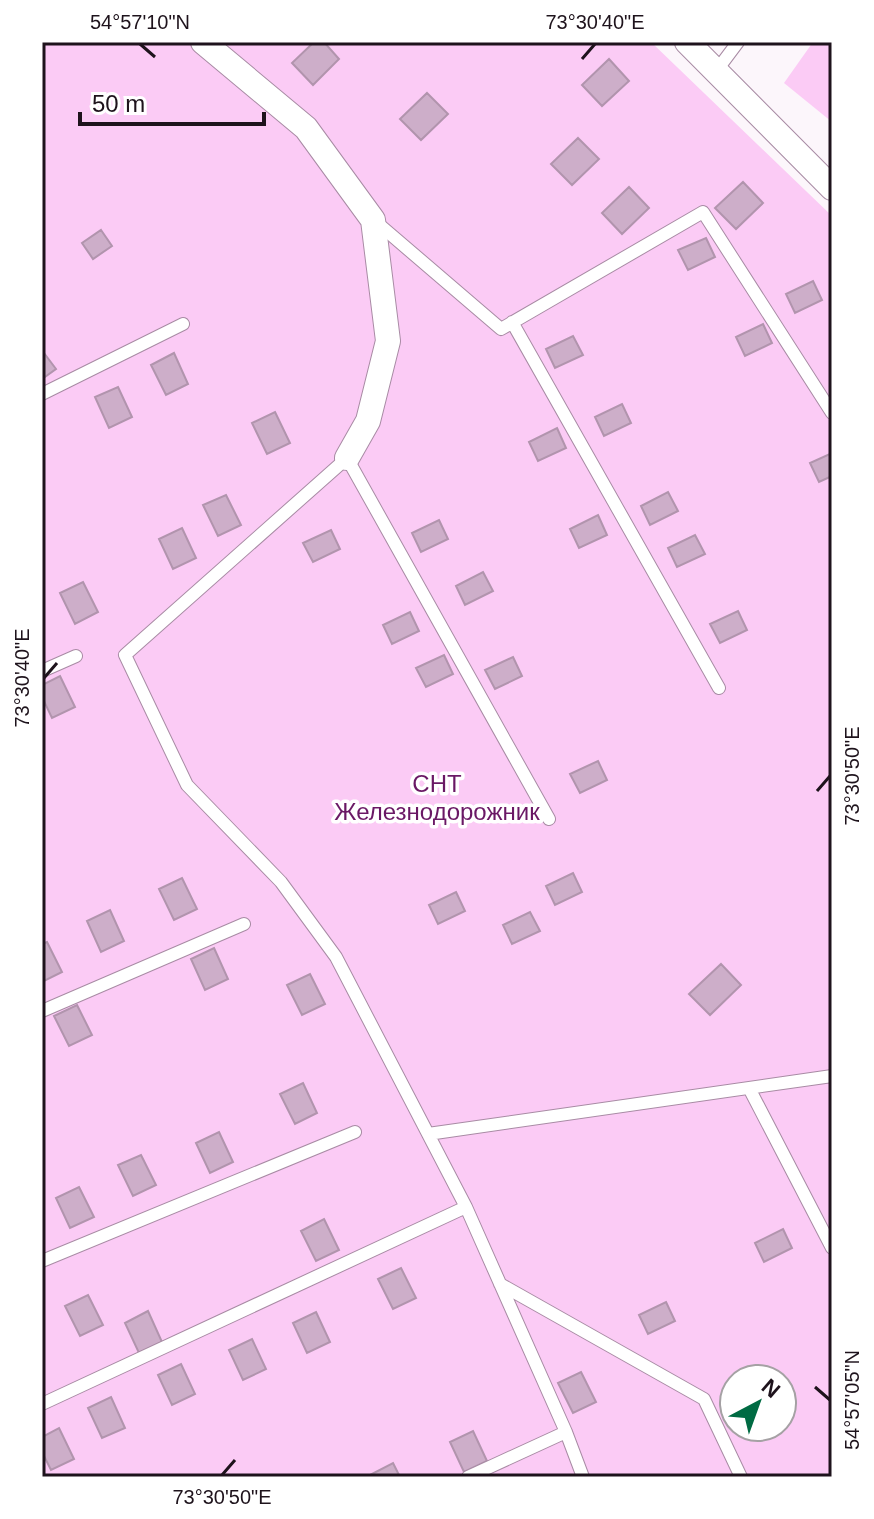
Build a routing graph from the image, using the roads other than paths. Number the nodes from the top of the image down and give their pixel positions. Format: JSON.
{"nodes":[{"id":1,"x":203,"y":42,"type":"edge"},
{"id":2,"x":687,"y":42,"type":"edge"},
{"id":3,"x":738,"y":42,"type":"edge"},
{"id":4,"x":717,"y":70,"type":"junction"},
{"id":5,"x":832,"y":188,"type":"edge"},
{"id":6,"x":373,"y":220,"type":"junction"},
{"id":7,"x":512,"y":322,"type":"junction"},
{"id":8,"x":183,"y":324,"type":"dead end"},
{"id":9,"x":42,"y":394,"type":"edge"},
{"id":10,"x":832,"y":413,"type":"edge"},
{"id":11,"x":347,"y":458,"type":"junction"},
{"id":12,"x":76,"y":656,"type":"dead end"},
{"id":13,"x":42,"y":671,"type":"edge"},
{"id":14,"x":719,"y":688,"type":"dead end"},
{"id":15,"x":549,"y":819,"type":"dead end"},
{"id":16,"x":244,"y":924,"type":"dead end"},
{"id":17,"x":42,"y":1011,"type":"edge"},
{"id":18,"x":832,"y":1076,"type":"edge"},
{"id":19,"x":749,"y":1088,"type":"junction"},
{"id":20,"x":355,"y":1132,"type":"dead end"},
{"id":21,"x":428,"y":1134,"type":"junction"},
{"id":22,"x":466,"y":1207,"type":"junction"},
{"id":23,"x":832,"y":1248,"type":"edge"},
{"id":24,"x":42,"y":1261,"type":"edge"},
{"id":25,"x":500,"y":1284,"type":"junction"},
{"id":26,"x":42,"y":1404,"type":"edge"},
{"id":27,"x":566,"y":1432,"type":"junction"},
{"id":28,"x":468,"y":1477,"type":"edge"},
{"id":29,"x":583,"y":1477,"type":"edge"},
{"id":30,"x":741,"y":1477,"type":"edge"}],
"edges":[{"from":1,"to":6,"type":"street"},
{"from":2,"to":4,"type":"street"},
{"from":3,"to":4,"type":"lane"},
{"from":4,"to":5,"type":"street"},
{"from":6,"to":7,"type":"lane"},
{"from":6,"to":11,"type":"street"},
{"from":7,"to":10,"type":"lane"},
{"from":7,"to":14,"type":"lane"},
{"from":8,"to":9,"type":"lane"},
{"from":11,"to":15,"type":"lane"},
{"from":11,"to":21,"type":"lane"},
{"from":12,"to":13,"type":"lane"},
{"from":16,"to":17,"type":"lane"},
{"from":18,"to":19,"type":"lane"},
{"from":19,"to":21,"type":"lane"},
{"from":19,"to":23,"type":"lane"},
{"from":20,"to":24,"type":"lane"},
{"from":21,"to":22,"type":"lane"},
{"from":22,"to":25,"type":"lane"},
{"from":22,"to":26,"type":"lane"},
{"from":25,"to":27,"type":"lane"},
{"from":25,"to":30,"type":"lane"},
{"from":27,"to":28,"type":"lane"},
{"from":27,"to":29,"type":"lane"}]}
